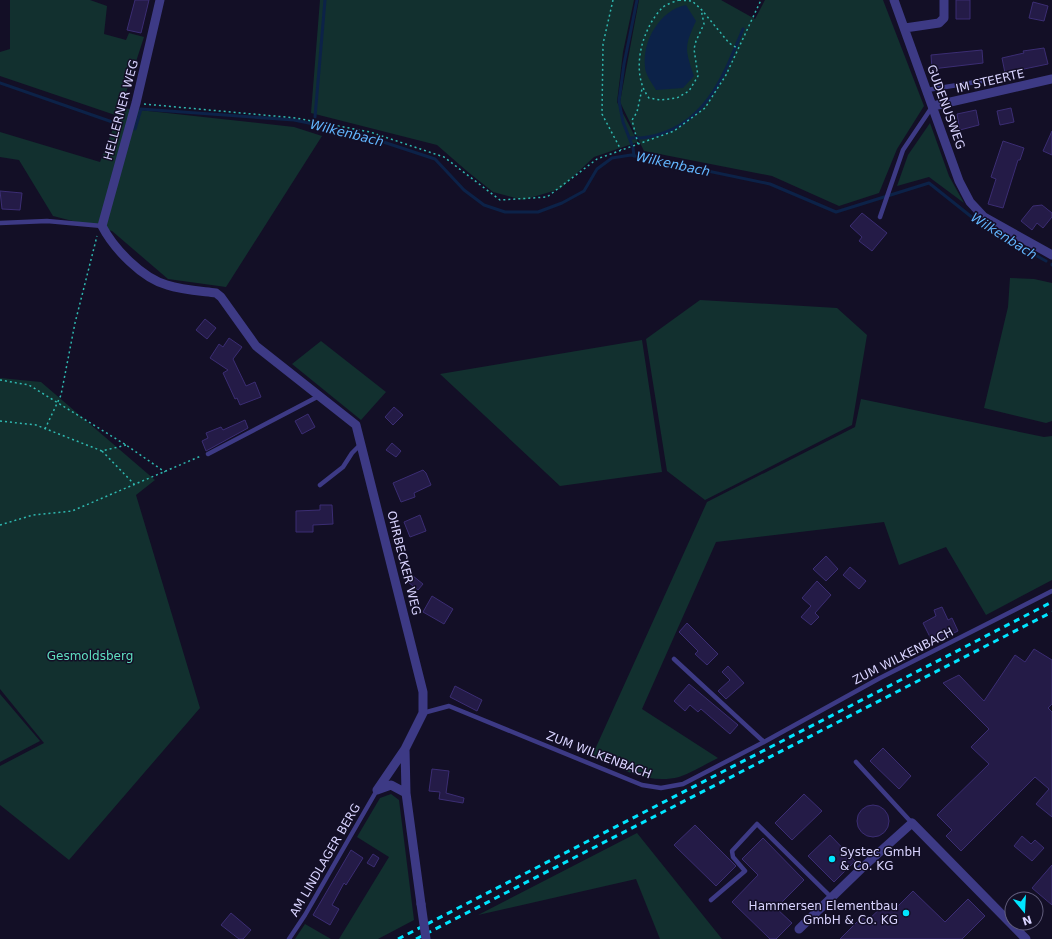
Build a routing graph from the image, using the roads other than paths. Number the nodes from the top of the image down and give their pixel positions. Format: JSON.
{"nodes":[{"id":1,"x":160,"y":0,"type":"edge"},
{"id":2,"x":894,"y":0,"type":"edge"},
{"id":3,"x":944,"y":0,"type":"edge"},
{"id":4,"x":905,"y":28,"type":"junction"},
{"id":5,"x":1052,"y":79,"type":"edge"},
{"id":6,"x":982,"y":81,"type":"dead end"},
{"id":7,"x":927,"y":90,"type":"junction"},
{"id":8,"x":933,"y":106,"type":"junction"},
{"id":9,"x":880,"y":217,"type":"dead end"},
{"id":10,"x":0,"y":223,"type":"edge"},
{"id":11,"x":102,"y":226,"type":"junction"},
{"id":12,"x":1052,"y":255,"type":"edge"},
{"id":13,"x":320,"y":395,"type":"junction"},
{"id":14,"x":361,"y":444,"type":"junction"},
{"id":15,"x":208,"y":454,"type":"road end"},
{"id":16,"x":320,"y":485,"type":"dead end"},
{"id":17,"x":1052,"y":591,"type":"edge"},
{"id":18,"x":674,"y":659,"type":"dead end"},
{"id":19,"x":423,"y":713,"type":"junction"},
{"id":20,"x":764,"y":742,"type":"junction"},
{"id":21,"x":405,"y":749,"type":"junction"},
{"id":22,"x":856,"y":762,"type":"dead end"},
{"id":23,"x":377,"y":790,"type":"junction"},
{"id":24,"x":406,"y":793,"type":"junction"},
{"id":25,"x":912,"y":823,"type":"junction"},
{"id":26,"x":832,"y":898,"type":"junction"},
{"id":27,"x":711,"y":900,"type":"dead end"},
{"id":28,"x":799,"y":929,"type":"dead end"},
{"id":29,"x":289,"y":939,"type":"edge"},
{"id":30,"x":426,"y":939,"type":"edge"},
{"id":31,"x":1026,"y":939,"type":"edge"}],
"edges":[{"from":1,"to":11,"type":"street","name":"HELLERNER WEG"},
{"from":2,"to":4,"type":"street","name":"GUDENUSWEG"},
{"from":3,"to":4,"type":"street"},
{"from":4,"to":7,"type":"street","name":"GUDENUSWEG"},
{"from":5,"to":8,"type":"street","name":"IM STEERTE"},
{"from":6,"to":7,"type":"lane"},
{"from":7,"to":8,"type":"street","name":"GUDENUSWEG"},
{"from":8,"to":9,"type":"lane"},
{"from":8,"to":12,"type":"street","name":"GUDENUSWEG"},
{"from":10,"to":11,"type":"lane"},
{"from":11,"to":13,"type":"street","name":"OHRBECKER WEG"},
{"from":13,"to":14,"type":"street","name":"OHRBECKER WEG"},
{"from":13,"to":15,"type":"lane"},
{"from":14,"to":16,"type":"lane"},
{"from":14,"to":19,"type":"street","name":"OHRBECKER WEG"},
{"from":17,"to":20,"type":"lane","name":"ZUM WILKENBACH"},
{"from":18,"to":20,"type":"lane"},
{"from":19,"to":20,"type":"lane","name":"ZUM WILKENBACH"},
{"from":19,"to":21,"type":"street","name":"OHRBECKER WEG"},
{"from":21,"to":23,"type":"street","name":"OHRBECKER WEG"},
{"from":21,"to":24,"type":"street","name":"OHRBECKER WEG"},
{"from":22,"to":25,"type":"lane"},
{"from":23,"to":24,"type":"street"},
{"from":23,"to":29,"type":"lane","name":"AM LINDLAGER BERG"},
{"from":24,"to":30,"type":"street","name":"OHRBECKER WEG","bridge":true},
{"from":25,"to":26,"type":"street"},
{"from":25,"to":31,"type":"street"},
{"from":26,"to":27,"type":"lane"},
{"from":26,"to":28,"type":"street"}]}
